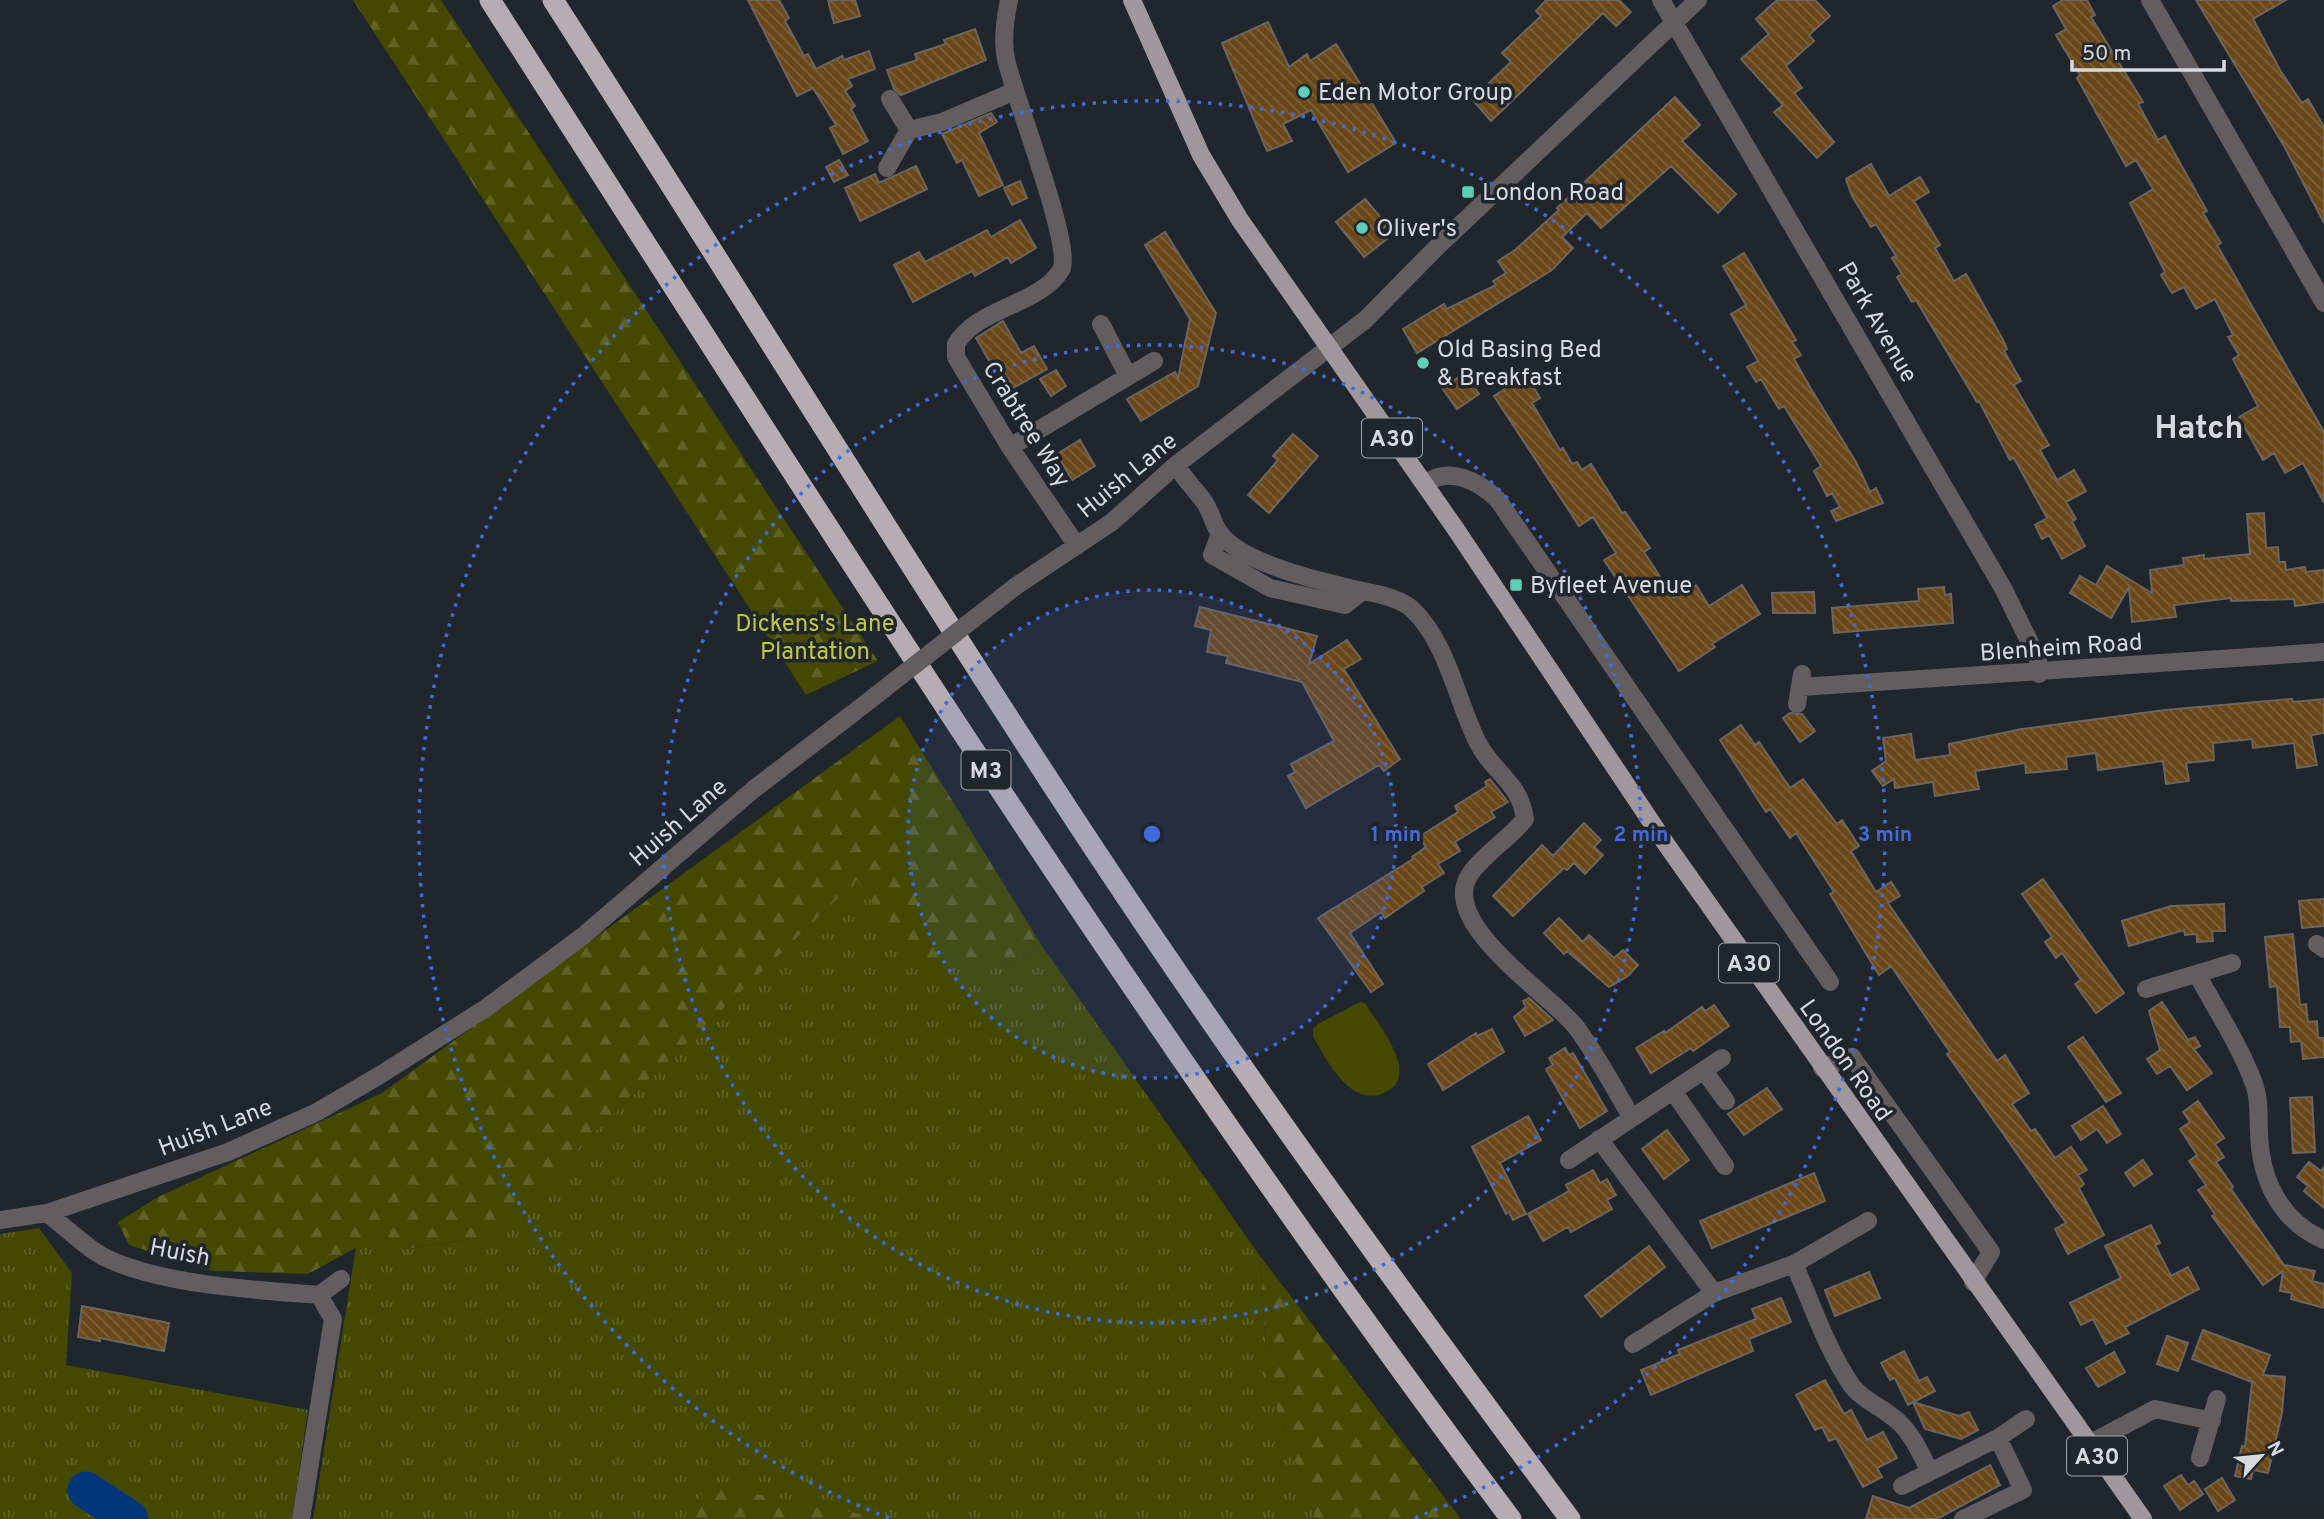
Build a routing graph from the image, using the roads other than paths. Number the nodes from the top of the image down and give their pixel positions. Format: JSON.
{"nodes":[{"id":1,"x":490,"y":0,"type":"edge"},
{"id":2,"x":553,"y":0,"type":"edge"},
{"id":3,"x":1009,"y":0,"type":"edge"},
{"id":4,"x":1132,"y":0,"type":"edge"},
{"id":5,"x":1661,"y":0,"type":"edge"},
{"id":6,"x":1698,"y":0,"type":"edge"},
{"id":7,"x":2150,"y":0,"type":"edge"},
{"id":8,"x":1674,"y":22,"type":"junction"},
{"id":9,"x":1015,"y":91,"type":"junction"},
{"id":10,"x":890,"y":99,"type":"dead end"},
{"id":11,"x":909,"y":130,"type":"junction"},
{"id":12,"x":887,"y":167,"type":"dead end"},
{"id":13,"x":2324,"y":303,"type":"edge"},
{"id":14,"x":1101,"y":324,"type":"dead end"},
{"id":15,"x":1328,"y":350,"type":"junction"},
{"id":16,"x":1154,"y":361,"type":"dead end"},
{"id":17,"x":1128,"y":376,"type":"junction"},
{"id":18,"x":1010,"y":447,"type":"junction"},
{"id":19,"x":1176,"y":465,"type":"junction"},
{"id":20,"x":1425,"y":484,"type":"junction"},
{"id":21,"x":1077,"y":546,"type":"junction"},
{"id":22,"x":2324,"y":652,"type":"edge"},
{"id":23,"x":2039,"y":674,"type":"junction"},
{"id":24,"x":1800,"y":688,"type":"dead end"},
{"id":25,"x":2232,"y":964,"type":"dead end"},
{"id":26,"x":2197,"y":974,"type":"junction"},
{"id":27,"x":1830,"y":982,"type":"dead end"},
{"id":28,"x":2146,"y":989,"type":"dead end"},
{"id":29,"x":1722,"y":1058,"type":"dead end"},
{"id":30,"x":1822,"y":1068,"type":"junction"},
{"id":31,"x":1704,"y":1071,"type":"junction"},
{"id":32,"x":1673,"y":1091,"type":"junction"},
{"id":33,"x":1726,"y":1101,"type":"dead end"},
{"id":34,"x":1632,"y":1118,"type":"junction"},
{"id":35,"x":1599,"y":1139,"type":"junction"},
{"id":36,"x":1569,"y":1160,"type":"dead end"},
{"id":37,"x":1725,"y":1166,"type":"dead end"},
{"id":38,"x":47,"y":1213,"type":"junction"},
{"id":39,"x":0,"y":1220,"type":"edge"},
{"id":40,"x":1868,"y":1221,"type":"dead end"},
{"id":41,"x":2324,"y":1240,"type":"edge"},
{"id":42,"x":1794,"y":1264,"type":"junction"},
{"id":43,"x":341,"y":1279,"type":"dead end"},
{"id":44,"x":1973,"y":1282,"type":"junction"},
{"id":45,"x":1714,"y":1293,"type":"junction"},
{"id":46,"x":319,"y":1295,"type":"junction"},
{"id":47,"x":1633,"y":1344,"type":"dead end"},
{"id":48,"x":2217,"y":1399,"type":"dead end"},
{"id":49,"x":2026,"y":1419,"type":"dead end"},
{"id":50,"x":2212,"y":1421,"type":"junction"},
{"id":51,"x":1998,"y":1438,"type":"junction"},
{"id":52,"x":2089,"y":1444,"type":"junction"},
{"id":53,"x":2200,"y":1458,"type":"dead end"},
{"id":54,"x":1930,"y":1472,"type":"junction"},
{"id":55,"x":1902,"y":1486,"type":"dead end"},
{"id":56,"x":300,"y":1519,"type":"edge"},
{"id":57,"x":1511,"y":1519,"type":"edge"},
{"id":58,"x":1570,"y":1519,"type":"edge"},
{"id":59,"x":1963,"y":1519,"type":"edge"},
{"id":60,"x":2143,"y":1519,"type":"edge"}],
"edges":[{"from":1,"to":57,"type":"highway","number":"M3"},
{"from":2,"to":58,"type":"highway","number":"M3"},
{"from":3,"to":9,"type":"street","name":"Crabtree Way"},
{"from":4,"to":15,"type":"main road","name":"London Road","number":"A30"},
{"from":5,"to":8,"type":"street","name":"Park Avenue"},
{"from":6,"to":8,"type":"street"},
{"from":7,"to":13,"type":"street"},
{"from":8,"to":15,"type":"street"},
{"from":8,"to":23,"type":"street","name":"Park Avenue"},
{"from":9,"to":11,"type":"street"},
{"from":9,"to":18,"type":"street","name":"Crabtree Way"},
{"from":10,"to":11,"type":"street"},
{"from":11,"to":12,"type":"street"},
{"from":14,"to":17,"type":"street"},
{"from":15,"to":19,"type":"street","name":"Huish Lane"},
{"from":15,"to":20,"type":"main road","name":"London Road","number":"A30"},
{"from":16,"to":17,"type":"street"},
{"from":17,"to":18,"type":"street"},
{"from":18,"to":21,"type":"street","name":"Crabtree Way"},
{"from":19,"to":21,"type":"street","name":"Huish Lane"},
{"from":19,"to":34,"type":"street"},
{"from":20,"to":27,"type":"street","name":"London Road"},
{"from":20,"to":30,"type":"main road","name":"London Road","number":"A30"},
{"from":21,"to":38,"type":"street","name":"Huish Lane","bridge":true},
{"from":22,"to":23,"type":"street","name":"Blenheim Road"},
{"from":23,"to":24,"type":"street","name":"Blenheim Road"},
{"from":25,"to":26,"type":"street"},
{"from":26,"to":28,"type":"street"},
{"from":26,"to":41,"type":"street"},
{"from":29,"to":31,"type":"street"},
{"from":30,"to":44,"type":"main road","name":"London Road","number":"A30"},
{"from":30,"to":44,"type":"street"},
{"from":31,"to":32,"type":"street"},
{"from":31,"to":33,"type":"street"},
{"from":32,"to":34,"type":"street"},
{"from":32,"to":37,"type":"street"},
{"from":34,"to":35,"type":"street"},
{"from":35,"to":36,"type":"street"},
{"from":35,"to":45,"type":"street"},
{"from":38,"to":39,"type":"street","name":"Huish Lane"},
{"from":38,"to":46,"type":"street","name":"Huish"},
{"from":40,"to":42,"type":"street"},
{"from":42,"to":45,"type":"street"},
{"from":42,"to":54,"type":"street"},
{"from":43,"to":46,"type":"street"},
{"from":44,"to":52,"type":"main road","name":"London Road","number":"A30"},
{"from":45,"to":47,"type":"street"},
{"from":46,"to":56,"type":"street"},
{"from":48,"to":50,"type":"street"},
{"from":49,"to":51,"type":"street"},
{"from":50,"to":52,"type":"street"},
{"from":50,"to":53,"type":"street"},
{"from":51,"to":54,"type":"street"},
{"from":51,"to":59,"type":"street"},
{"from":52,"to":60,"type":"main road","name":"London Road","number":"A30"},
{"from":54,"to":55,"type":"street"}]}
